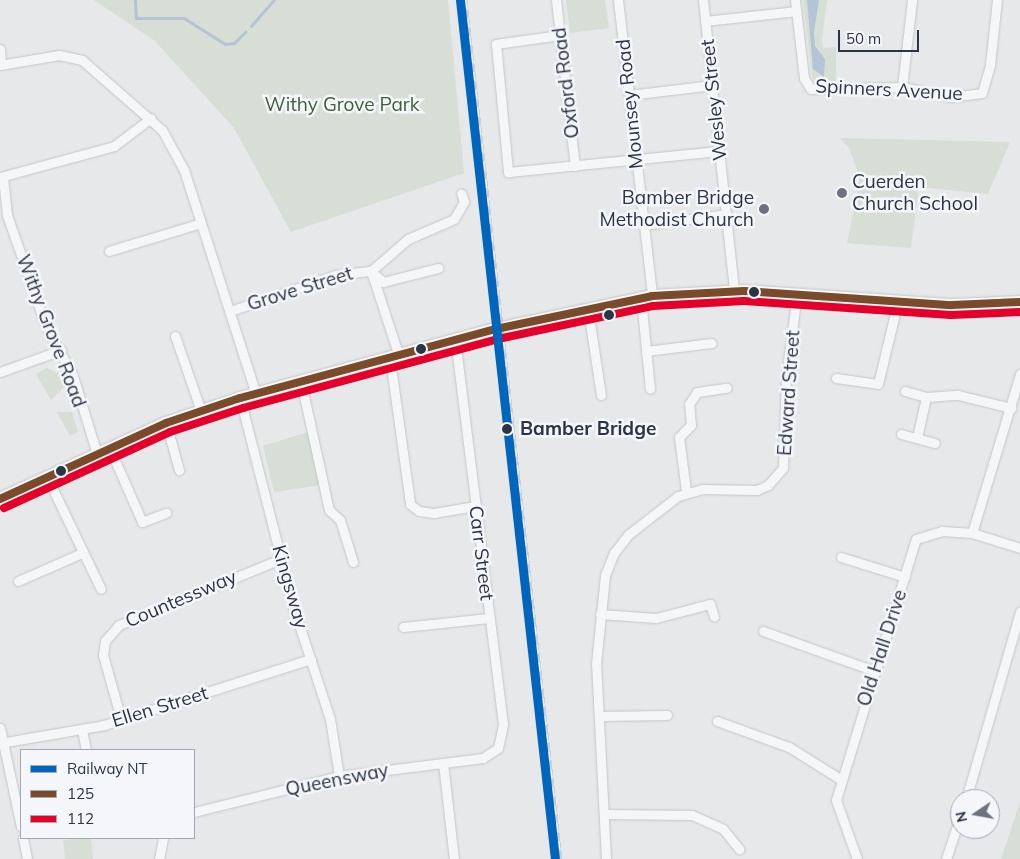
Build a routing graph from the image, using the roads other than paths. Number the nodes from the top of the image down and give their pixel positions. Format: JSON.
{"nodes":[{"id":1,"x":556,"y":0,"type":"edge"},
{"id":2,"x":618,"y":0,"type":"edge"},
{"id":3,"x":703,"y":0,"type":"edge"},
{"id":4,"x":795,"y":0,"type":"edge"},
{"id":5,"x":912,"y":0,"type":"edge"},
{"id":6,"x":997,"y":0,"type":"edge"},
{"id":7,"x":796,"y":11,"type":"junction"},
{"id":8,"x":705,"y":21,"type":"junction"},
{"id":9,"x":560,"y":35,"type":"junction"},
{"id":10,"x":0,"y":49,"type":"edge"},
{"id":11,"x":1,"y":65,"type":"edge"},
{"id":12,"x":712,"y":85,"type":"junction"},
{"id":13,"x":902,"y":87,"type":"junction"},
{"id":14,"x":629,"y":94,"type":"junction"},
{"id":15,"x":151,"y":118,"type":"junction"},
{"id":16,"x":719,"y":151,"type":"junction"},
{"id":17,"x":636,"y":160,"type":"junction"},
{"id":18,"x":575,"y":166,"type":"junction"},
{"id":19,"x":2,"y":177,"type":"edge"},
{"id":20,"x":461,"y":193,"type":"dead end"},
{"id":21,"x":726,"y":214,"type":"junction"},
{"id":22,"x":201,"y":223,"type":"junction"},
{"id":23,"x":644,"y":225,"type":"junction"},
{"id":24,"x":109,"y":251,"type":"dead end"},
{"id":25,"x":438,"y":268,"type":"dead end"},
{"id":26,"x":371,"y":271,"type":"junction"},
{"id":27,"x":734,"y":290,"type":"junction"},
{"id":28,"x":797,"y":293,"type":"junction"},
{"id":29,"x":647,"y":297,"type":"junction"},
{"id":30,"x":898,"y":301,"type":"junction"},
{"id":31,"x":1020,"y":302,"type":"edge"},
{"id":32,"x":588,"y":310,"type":"junction"},
{"id":33,"x":230,"y":311,"type":"junction"},
{"id":34,"x":175,"y":336,"type":"dead end"},
{"id":35,"x":455,"y":340,"type":"junction"},
{"id":36,"x":712,"y":343,"type":"dead end"},
{"id":37,"x":61,"y":350,"type":"junction"},
{"id":38,"x":646,"y":351,"type":"junction"},
{"id":39,"x":394,"y":358,"type":"junction"},
{"id":40,"x":0,"y":372,"type":"edge"},
{"id":41,"x":1020,"y":374,"type":"edge"},
{"id":42,"x":836,"y":378,"type":"dead end"},
{"id":43,"x":301,"y":382,"type":"junction"},
{"id":44,"x":727,"y":388,"type":"dead end"},
{"id":45,"x":650,"y":389,"type":"dead end"},
{"id":46,"x":905,"y":391,"type":"dead end"},
{"id":47,"x":256,"y":394,"type":"junction"},
{"id":48,"x":601,"y":395,"type":"dead end"},
{"id":49,"x":926,"y":397,"type":"junction"},
{"id":50,"x":240,"y":398,"type":"junction"},
{"id":51,"x":1011,"y":408,"type":"junction"},
{"id":52,"x":201,"y":411,"type":"junction"},
{"id":53,"x":166,"y":423,"type":"junction"},
{"id":54,"x":901,"y":434,"type":"dead end"},
{"id":55,"x":917,"y":438,"type":"junction"},
{"id":56,"x":934,"y":443,"type":"dead end"},
{"id":57,"x":104,"y":451,"type":"junction"},
{"id":58,"x":180,"y":470,"type":"dead end"},
{"id":59,"x":48,"y":477,"type":"junction"},
{"id":60,"x":686,"y":491,"type":"junction"},
{"id":61,"x":0,"y":499,"type":"edge"},
{"id":62,"x":475,"y":506,"type":"junction"},
{"id":63,"x":166,"y":513,"type":"dead end"},
{"id":64,"x":972,"y":533,"type":"junction"},
{"id":65,"x":1020,"y":548,"type":"edge"},
{"id":66,"x":82,"y":553,"type":"junction"},
{"id":67,"x":841,"y":557,"type":"dead end"},
{"id":68,"x":281,"y":558,"type":"junction"},
{"id":69,"x":353,"y":562,"type":"dead end"},
{"id":70,"x":905,"y":577,"type":"junction"},
{"id":71,"x":18,"y":581,"type":"dead end"},
{"id":72,"x":102,"y":589,"type":"dead end"},
{"id":73,"x":1020,"y":612,"type":"edge"},
{"id":74,"x":600,"y":614,"type":"junction"},
{"id":75,"x":714,"y":616,"type":"dead end"},
{"id":76,"x":489,"y":618,"type":"junction"},
{"id":77,"x":403,"y":627,"type":"dead end"},
{"id":78,"x":763,"y":631,"type":"dead end"},
{"id":79,"x":311,"y":659,"type":"junction"},
{"id":80,"x":875,"y":671,"type":"junction"},
{"id":81,"x":667,"y":715,"type":"dead end"},
{"id":82,"x":599,"y":716,"type":"junction"},
{"id":83,"x":121,"y":719,"type":"junction"},
{"id":84,"x":717,"y":721,"type":"dead end"},
{"id":85,"x":0,"y":728,"type":"edge"},
{"id":86,"x":82,"y":730,"type":"junction"},
{"id":87,"x":3,"y":743,"type":"edge"},
{"id":88,"x":86,"y":749,"type":"edge"},
{"id":89,"x":482,"y":758,"type":"joint"},
{"id":90,"x":442,"y":763,"type":"junction"},
{"id":91,"x":339,"y":776,"type":"junction"},
{"id":92,"x":840,"y":779,"type":"junction"},
{"id":93,"x":969,"y":789,"type":"edge"},
{"id":94,"x":195,"y":812,"type":"edge"},
{"id":95,"x":604,"y":814,"type":"junction"},
{"id":96,"x":20,"y":822,"type":"edge"},
{"id":97,"x":23,"y":839,"type":"edge"},
{"id":98,"x":164,"y":839,"type":"edge"},
{"id":99,"x":953,"y":839,"type":"edge"},
{"id":100,"x":738,"y":849,"type":"dead end"},
{"id":101,"x":27,"y":859,"type":"edge"},
{"id":102,"x":159,"y":859,"type":"edge"},
{"id":103,"x":454,"y":859,"type":"edge"},
{"id":104,"x":606,"y":859,"type":"edge"},
{"id":105,"x":857,"y":859,"type":"edge"},
{"id":106,"x":946,"y":859,"type":"edge"}],
"edges":[{"from":1,"to":9,"type":"street","name":"Oxford Road"},
{"from":2,"to":14,"type":"street","name":"Mounsey Road"},
{"from":3,"to":8,"type":"street","name":"Wesley Street"},
{"from":4,"to":7,"type":"street"},
{"from":5,"to":13,"type":"street"},
{"from":6,"to":13,"type":"street","name":"Spinners Avenue"},
{"from":7,"to":8,"type":"street"},
{"from":7,"to":13,"type":"street","name":"Spinners Avenue"},
{"from":8,"to":12,"type":"street","name":"Wesley Street"},
{"from":9,"to":18,"type":"street","name":"Oxford Road"},
{"from":9,"to":18,"type":"street"},
{"from":10,"to":11,"type":"street"},
{"from":11,"to":15,"type":"street"},
{"from":12,"to":14,"type":"street"},
{"from":12,"to":16,"type":"street","name":"Wesley Street"},
{"from":14,"to":17,"type":"street","name":"Mounsey Road"},
{"from":15,"to":19,"type":"street"},
{"from":15,"to":22,"type":"street"},
{"from":16,"to":17,"type":"street"},
{"from":16,"to":21,"type":"street","name":"Wesley Street"},
{"from":17,"to":18,"type":"street"},
{"from":17,"to":23,"type":"street","name":"Mounsey Road"},
{"from":19,"to":37,"type":"street","name":"Withy Grove Road"},
{"from":20,"to":26,"type":"street"},
{"from":21,"to":23,"type":"street"},
{"from":21,"to":27,"type":"street","name":"Wesley Street"},
{"from":22,"to":24,"type":"street"},
{"from":22,"to":33,"type":"street"},
{"from":23,"to":29,"type":"street","name":"Mounsey Road"},
{"from":25,"to":26,"type":"street"},
{"from":26,"to":33,"type":"street","name":"Grove Street"},
{"from":26,"to":39,"type":"street"},
{"from":27,"to":28,"type":"main road"},
{"from":27,"to":29,"type":"main road"},
{"from":28,"to":30,"type":"main road"},
{"from":28,"to":60,"type":"street","name":"Edward Street"},
{"from":29,"to":32,"type":"main road"},
{"from":29,"to":38,"type":"street","name":"Mounsey Road"},
{"from":30,"to":31,"type":"main road"},
{"from":30,"to":42,"type":"street"},
{"from":32,"to":35,"type":"main road"},
{"from":32,"to":48,"type":"street"},
{"from":33,"to":47,"type":"street"},
{"from":34,"to":52,"type":"street"},
{"from":35,"to":39,"type":"main road"},
{"from":35,"to":62,"type":"street","name":"Carr Street"},
{"from":36,"to":38,"type":"street"},
{"from":37,"to":40,"type":"street"},
{"from":37,"to":57,"type":"street","name":"Withy Grove Road"},
{"from":38,"to":45,"type":"street","name":"Mounsey Road"},
{"from":39,"to":43,"type":"main road"},
{"from":39,"to":62,"type":"street"},
{"from":41,"to":51,"type":"street"},
{"from":43,"to":47,"type":"main road"},
{"from":43,"to":69,"type":"street"},
{"from":44,"to":60,"type":"street"},
{"from":46,"to":49,"type":"street"},
{"from":47,"to":50,"type":"main road"},
{"from":49,"to":51,"type":"street"},
{"from":49,"to":55,"type":"street"},
{"from":50,"to":52,"type":"main road"},
{"from":50,"to":68,"type":"street","name":"Kingsway"},
{"from":51,"to":64,"type":"street"},
{"from":52,"to":53,"type":"main road"},
{"from":53,"to":57,"type":"main road"},
{"from":53,"to":58,"type":"street"},
{"from":54,"to":55,"type":"street"},
{"from":55,"to":56,"type":"street"},
{"from":57,"to":59,"type":"main road"},
{"from":57,"to":63,"type":"street","name":"Withy Grove Road"},
{"from":59,"to":61,"type":"main road"},
{"from":59,"to":66,"type":"street"},
{"from":60,"to":74,"type":"street"},
{"from":62,"to":76,"type":"street","name":"Carr Street"},
{"from":64,"to":65,"type":"street","name":"Old Hall Drive"},
{"from":64,"to":70,"type":"street","name":"Old Hall Drive"},
{"from":66,"to":71,"type":"street"},
{"from":66,"to":72,"type":"street"},
{"from":67,"to":70,"type":"street"},
{"from":68,"to":79,"type":"street","name":"Kingsway"},
{"from":68,"to":83,"type":"street","name":"Countessway"},
{"from":70,"to":80,"type":"street","name":"Old Hall Drive"},
{"from":73,"to":93,"type":"street"},
{"from":74,"to":75,"type":"street"},
{"from":74,"to":82,"type":"street"},
{"from":76,"to":77,"type":"street"},
{"from":76,"to":89,"type":"street","name":"Carr Street"},
{"from":78,"to":80,"type":"street"},
{"from":79,"to":83,"type":"street","name":"Ellen Street"},
{"from":79,"to":91,"type":"street","name":"Kingsway"},
{"from":80,"to":92,"type":"street","name":"Old Hall Drive"},
{"from":81,"to":82,"type":"street"},
{"from":82,"to":95,"type":"street"},
{"from":83,"to":86,"type":"street","name":"Ellen Street"},
{"from":84,"to":92,"type":"street"},
{"from":85,"to":87,"type":"street"},
{"from":86,"to":87,"type":"street","name":"Ellen Street"},
{"from":86,"to":88,"type":"street"},
{"from":87,"to":96,"type":"street"},
{"from":89,"to":90,"type":"street","name":"Queensway"},
{"from":90,"to":91,"type":"street","name":"Queensway"},
{"from":90,"to":103,"type":"street"},
{"from":91,"to":94,"type":"street","name":"Queensway"},
{"from":92,"to":105,"type":"street","name":"Old Hall Drive"},
{"from":95,"to":100,"type":"street"},
{"from":95,"to":104,"type":"street"},
{"from":97,"to":101,"type":"street"},
{"from":98,"to":102,"type":"street"},
{"from":99,"to":106,"type":"street"}]}
